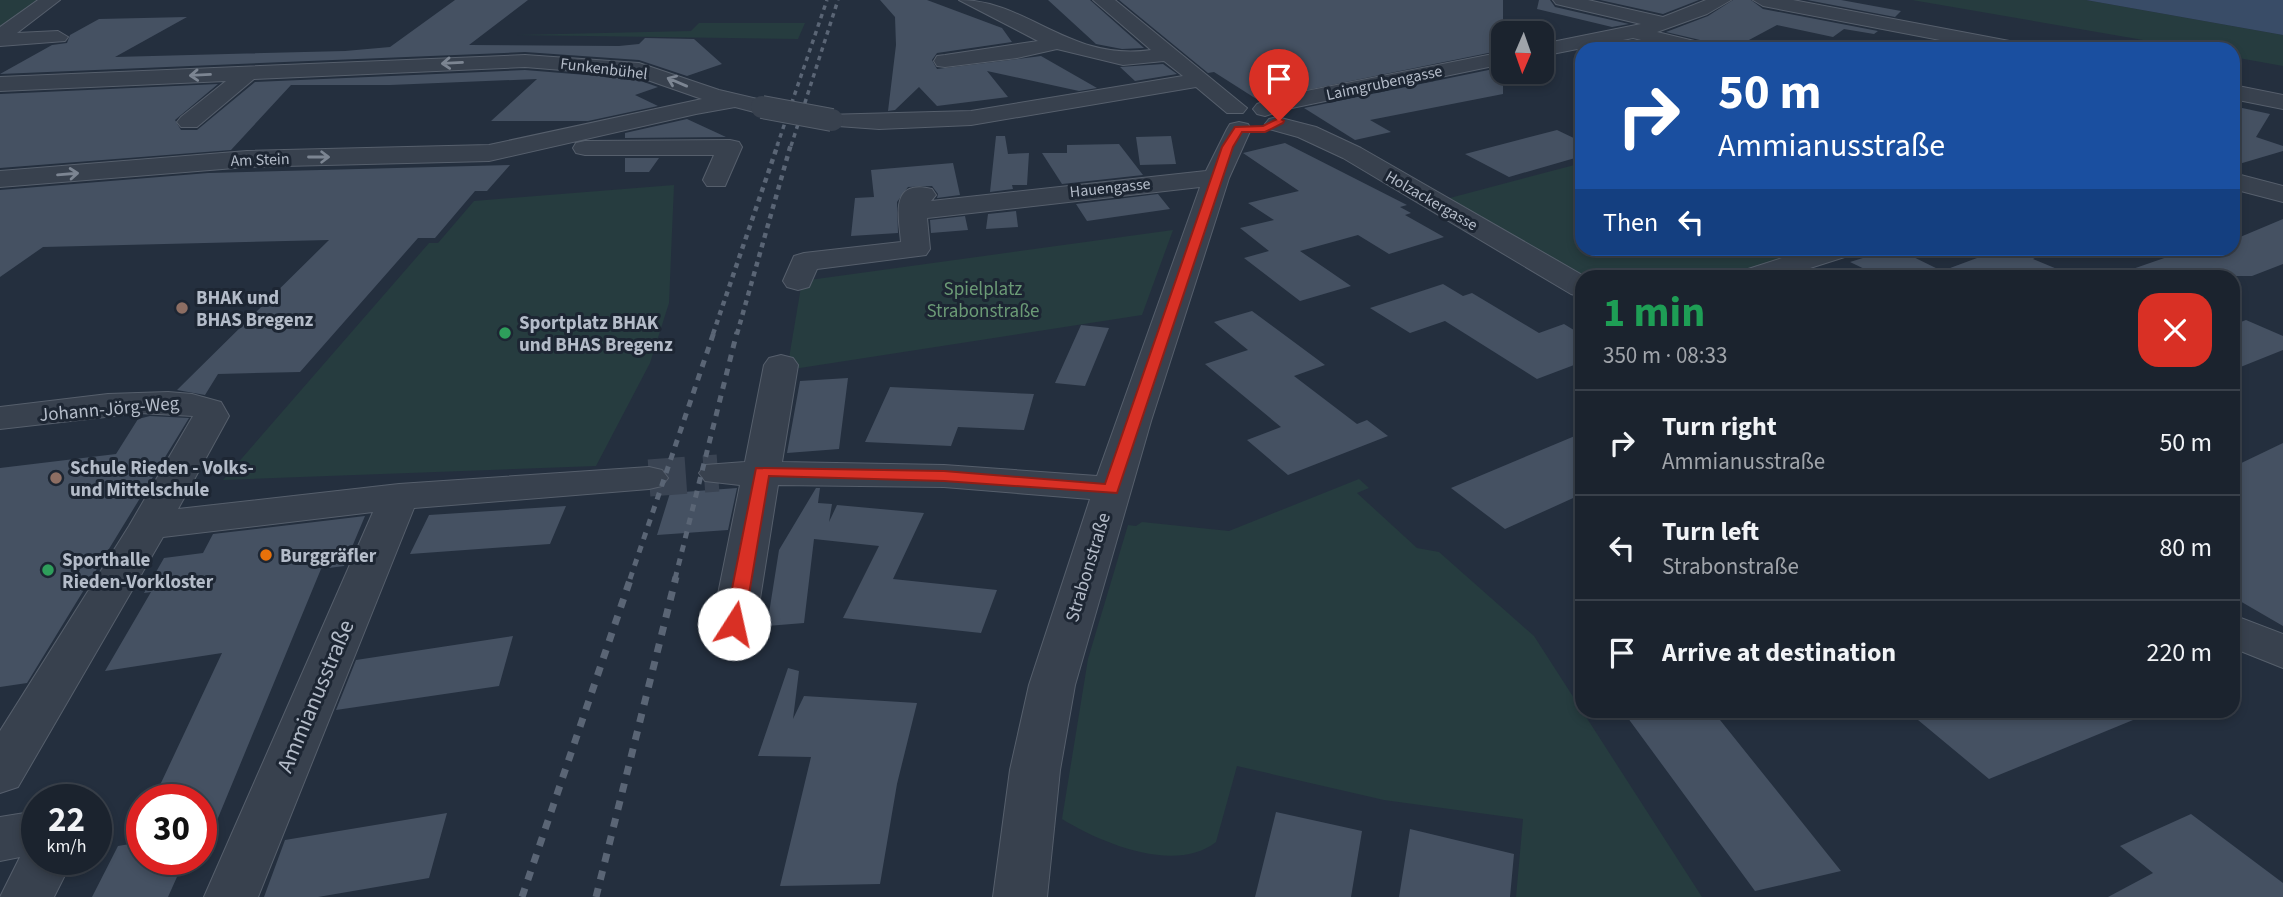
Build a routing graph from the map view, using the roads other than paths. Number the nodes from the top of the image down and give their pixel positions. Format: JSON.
{"nodes":[{"id":1,"x":50,"y":0,"type":"edge"},
{"id":2,"x":969,"y":0,"type":"edge"},
{"id":3,"x":1103,"y":0,"type":"edge"},
{"id":4,"x":1563,"y":0,"type":"edge"},
{"id":5,"x":1721,"y":0,"type":"edge"},
{"id":6,"x":1763,"y":0,"type":"edge"},
{"id":7,"x":1662,"y":23,"type":"junction"},
{"id":8,"x":1038,"y":31,"type":"junction"},
{"id":9,"x":1632,"y":32,"type":"junction"},
{"id":10,"x":997,"y":34,"type":"dead end"},
{"id":11,"x":58,"y":37,"type":"dead end"},
{"id":12,"x":0,"y":38,"type":"edge"},
{"id":13,"x":1061,"y":42,"type":"junction"},
{"id":14,"x":1582,"y":42,"type":"edge"},
{"id":15,"x":1674,"y":42,"type":"edge"},
{"id":16,"x":1983,"y":42,"type":"edge"},
{"id":17,"x":1575,"y":43,"type":"edge"},
{"id":18,"x":1554,"y":48,"type":"edge"},
{"id":19,"x":1167,"y":54,"type":"junction"},
{"id":20,"x":1108,"y":57,"type":"junction"},
{"id":21,"x":1491,"y":60,"type":"edge"},
{"id":22,"x":945,"y":61,"type":"dead end"},
{"id":23,"x":1058,"y":67,"type":"dead end"},
{"id":24,"x":250,"y":72,"type":"junction"},
{"id":25,"x":1199,"y":80,"type":"junction"},
{"id":26,"x":0,"y":84,"type":"edge"},
{"id":27,"x":2240,"y":93,"type":"edge"},
{"id":28,"x":2283,"y":102,"type":"edge"},
{"id":29,"x":752,"y":105,"type":"junction"},
{"id":30,"x":1057,"y":106,"type":"junction"},
{"id":31,"x":915,"y":108,"type":"dead end"},
{"id":32,"x":1271,"y":117,"type":"junction"},
{"id":33,"x":1237,"y":119,"type":"junction"},
{"id":34,"x":189,"y":122,"type":"dead end"},
{"id":35,"x":521,"y":148,"type":"junction"},
{"id":36,"x":228,"y":160,"type":"junction"},
{"id":37,"x":1216,"y":178,"type":"junction"},
{"id":38,"x":0,"y":179,"type":"edge"},
{"id":39,"x":716,"y":180,"type":"dead end"},
{"id":40,"x":2240,"y":183,"type":"edge"},
{"id":41,"x":204,"y":184,"type":"dead end"},
{"id":42,"x":2283,"y":194,"type":"edge"},
{"id":43,"x":1818,"y":256,"type":"edge"},
{"id":44,"x":1775,"y":270,"type":"edge"},
{"id":45,"x":801,"y":272,"type":"dead end"},
{"id":46,"x":1575,"y":284,"type":"edge"},
{"id":47,"x":781,"y":365,"type":"dead end"},
{"id":48,"x":0,"y":418,"type":"edge"},
{"id":49,"x":762,"y":471,"type":"junction"},
{"id":50,"x":718,"y":473,"type":"tunnel mouth"},
{"id":51,"x":649,"y":478,"type":"tunnel mouth"},
{"id":52,"x":1111,"y":489,"type":"junction"},
{"id":53,"x":399,"y":496,"type":"junction"},
{"id":54,"x":149,"y":526,"type":"junction"},
{"id":55,"x":734,"y":624,"type":"dead end"},
{"id":56,"x":2240,"y":632,"type":"edge"},
{"id":57,"x":2283,"y":652,"type":"edge"},
{"id":58,"x":0,"y":773,"type":"edge"},
{"id":59,"x":21,"y":836,"type":"edge"},
{"id":60,"x":0,"y":839,"type":"edge"},
{"id":61,"x":38,"y":875,"type":"edge"},
{"id":62,"x":26,"y":897,"type":"edge"},
{"id":63,"x":231,"y":897,"type":"edge"},
{"id":64,"x":1020,"y":897,"type":"edge"}],
"edges":[{"from":1,"to":12,"type":"street"},
{"from":2,"to":8,"type":"street"},
{"from":3,"to":19,"type":"street"},
{"from":4,"to":7,"type":"street"},
{"from":5,"to":7,"type":"street"},
{"from":6,"to":16,"type":"street"},
{"from":7,"to":9,"type":"street"},
{"from":8,"to":10,"type":"street"},
{"from":8,"to":13,"type":"street"},
{"from":9,"to":14,"type":"street"},
{"from":9,"to":15,"type":"street"},
{"from":11,"to":12,"type":"street"},
{"from":13,"to":20,"type":"street"},
{"from":13,"to":22,"type":"street"},
{"from":17,"to":18,"type":"street"},
{"from":19,"to":20,"type":"street"},
{"from":19,"to":25,"type":"street"},
{"from":20,"to":23,"type":"street"},
{"from":21,"to":32,"type":"street","name":"Laimgrubengasse"},
{"from":24,"to":26,"type":"street","name":"Funkenbühel","one_way":true},
{"from":29,"to":24,"type":"street","name":"Funkenbühel","one_way":true},
{"from":24,"to":34,"type":"street"},
{"from":25,"to":30,"type":"street","name":"Funkenbühel"},
{"from":25,"to":33,"type":"street"},
{"from":27,"to":28,"type":"street"},
{"from":29,"to":30,"type":"street","name":"Funkenbühel","bridge":true},
{"from":29,"to":35,"type":"street","name":"Am Stein"},
{"from":30,"to":31,"type":"street"},
{"from":32,"to":33,"type":"street"},
{"from":32,"to":46,"type":"street","name":"Holzackergasse"},
{"from":33,"to":37,"type":"street","name":"Strabonstraße"},
{"from":36,"to":35,"type":"street","name":"Am Stein","one_way":true},
{"from":35,"to":39,"type":"street","name":"Am Stein"},
{"from":38,"to":36,"type":"street","name":"Am Stein","one_way":true},
{"from":36,"to":41,"type":"street"},
{"from":37,"to":45,"type":"street","name":"Hauengasse"},
{"from":37,"to":52,"type":"street","name":"Strabonstraße"},
{"from":40,"to":42,"type":"street"},
{"from":43,"to":44,"type":"street"},
{"from":47,"to":49,"type":"street"},
{"from":48,"to":54,"type":"street","name":"Johann-Jörg-Weg"},
{"from":49,"to":50,"type":"street"},
{"from":49,"to":52,"type":"street"},
{"from":49,"to":55,"type":"street"},
{"from":51,"to":53,"type":"street"},
{"from":52,"to":64,"type":"street","name":"Strabonstraße"},
{"from":53,"to":54,"type":"street"},
{"from":53,"to":63,"type":"street","name":"Ammianusstraße"},
{"from":54,"to":58,"type":"street"},
{"from":56,"to":57,"type":"street"},
{"from":59,"to":60,"type":"street"},
{"from":61,"to":62,"type":"street"}]}
